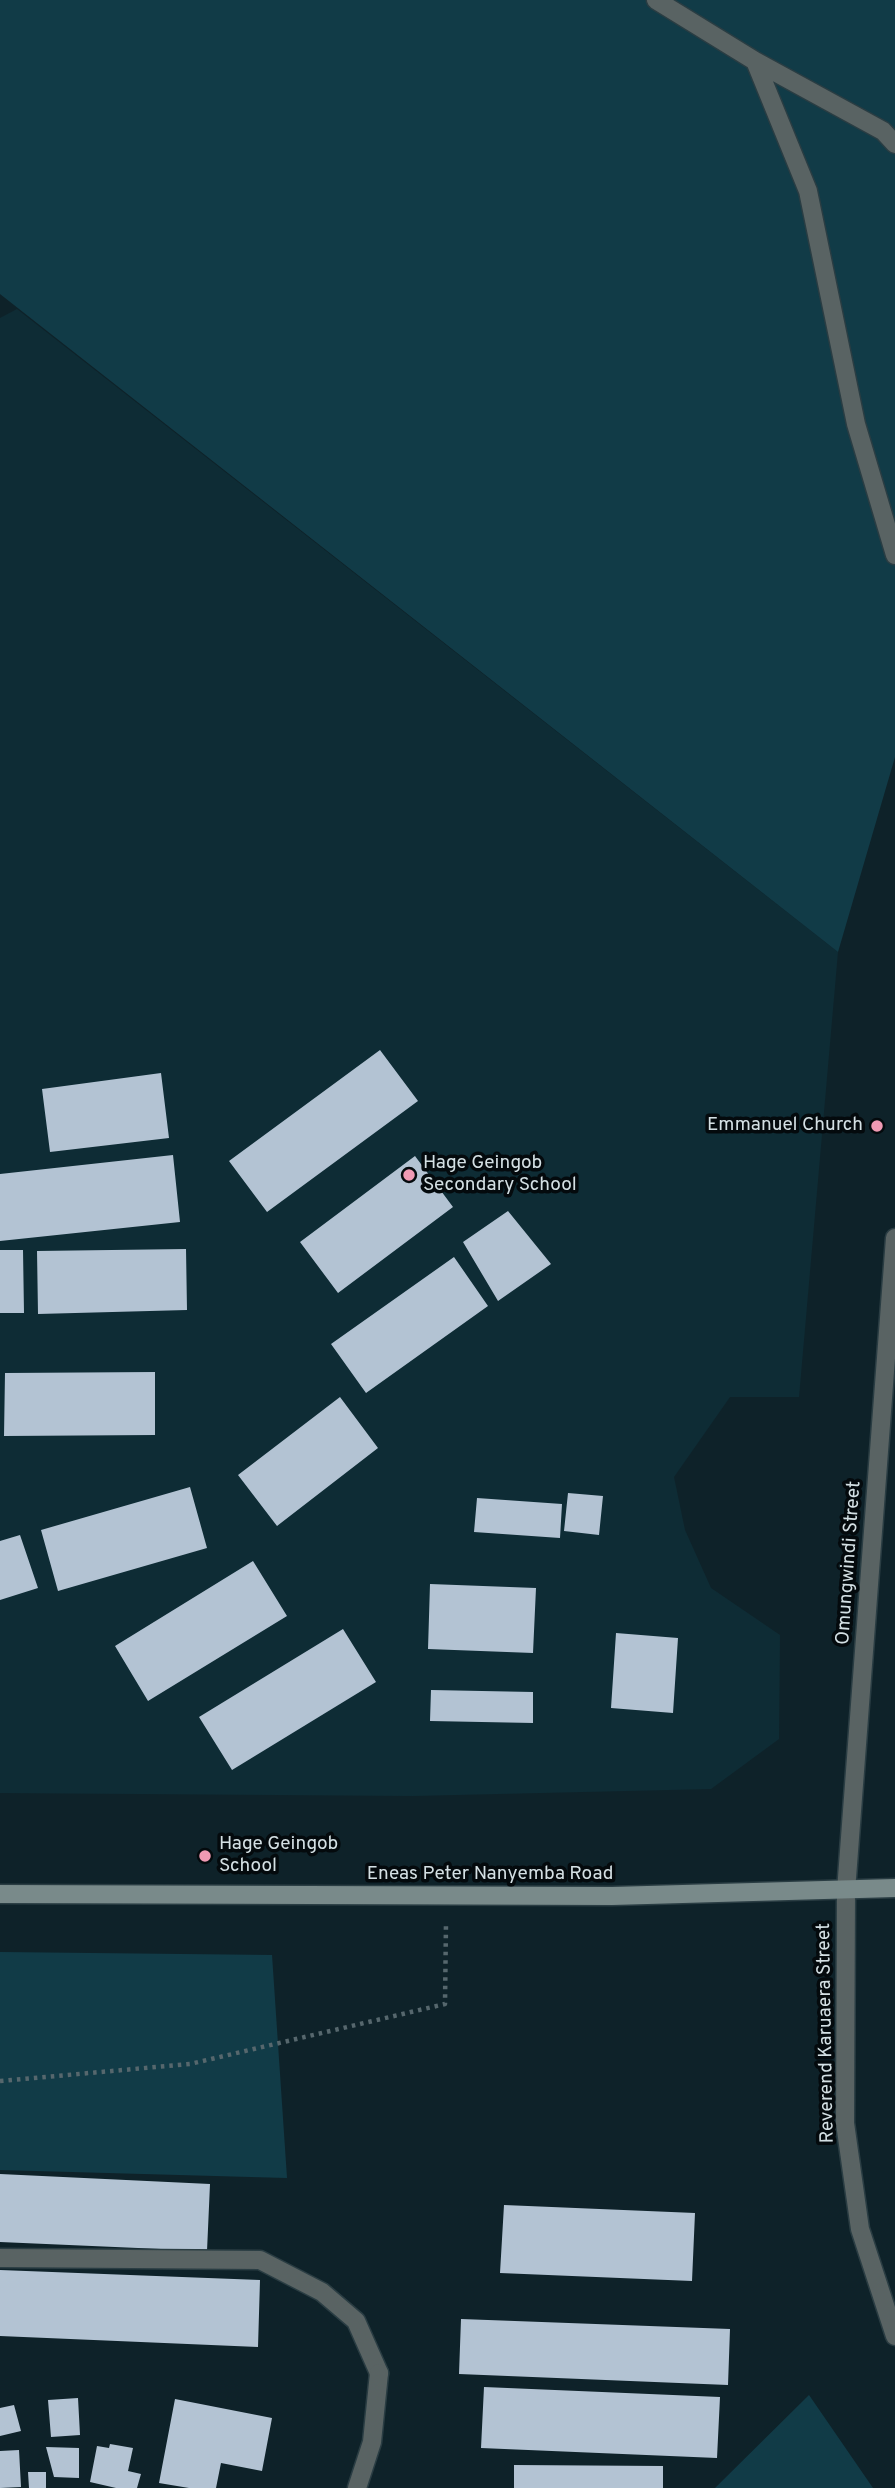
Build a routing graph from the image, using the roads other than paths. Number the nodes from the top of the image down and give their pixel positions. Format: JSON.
{"nodes":[{"id":1,"x":656,"y":0,"type":"edge"},
{"id":2,"x":755,"y":61,"type":"junction"},
{"id":3,"x":895,"y":144,"type":"edge"},
{"id":4,"x":895,"y":555,"type":"edge"},
{"id":5,"x":895,"y":1238,"type":"edge"},
{"id":6,"x":895,"y":1888,"type":"edge"},
{"id":7,"x":846,"y":1891,"type":"junction"},
{"id":8,"x":0,"y":1894,"type":"edge"},
{"id":9,"x":0,"y":2258,"type":"edge"},
{"id":10,"x":895,"y":2336,"type":"edge"},
{"id":11,"x":357,"y":2488,"type":"edge"}],
"edges":[{"from":1,"to":2,"type":"street"},
{"from":2,"to":3,"type":"street"},
{"from":2,"to":4,"type":"street"},
{"from":5,"to":7,"type":"street","name":"Omungwindi Street"},
{"from":6,"to":7,"type":"main road","name":"Eneas Peter Nanyemba Road"},
{"from":7,"to":8,"type":"main road","name":"Eneas Peter Nanyemba Road"},
{"from":7,"to":10,"type":"street","name":"Reverend Karuaera Street"},
{"from":9,"to":11,"type":"street"}]}
